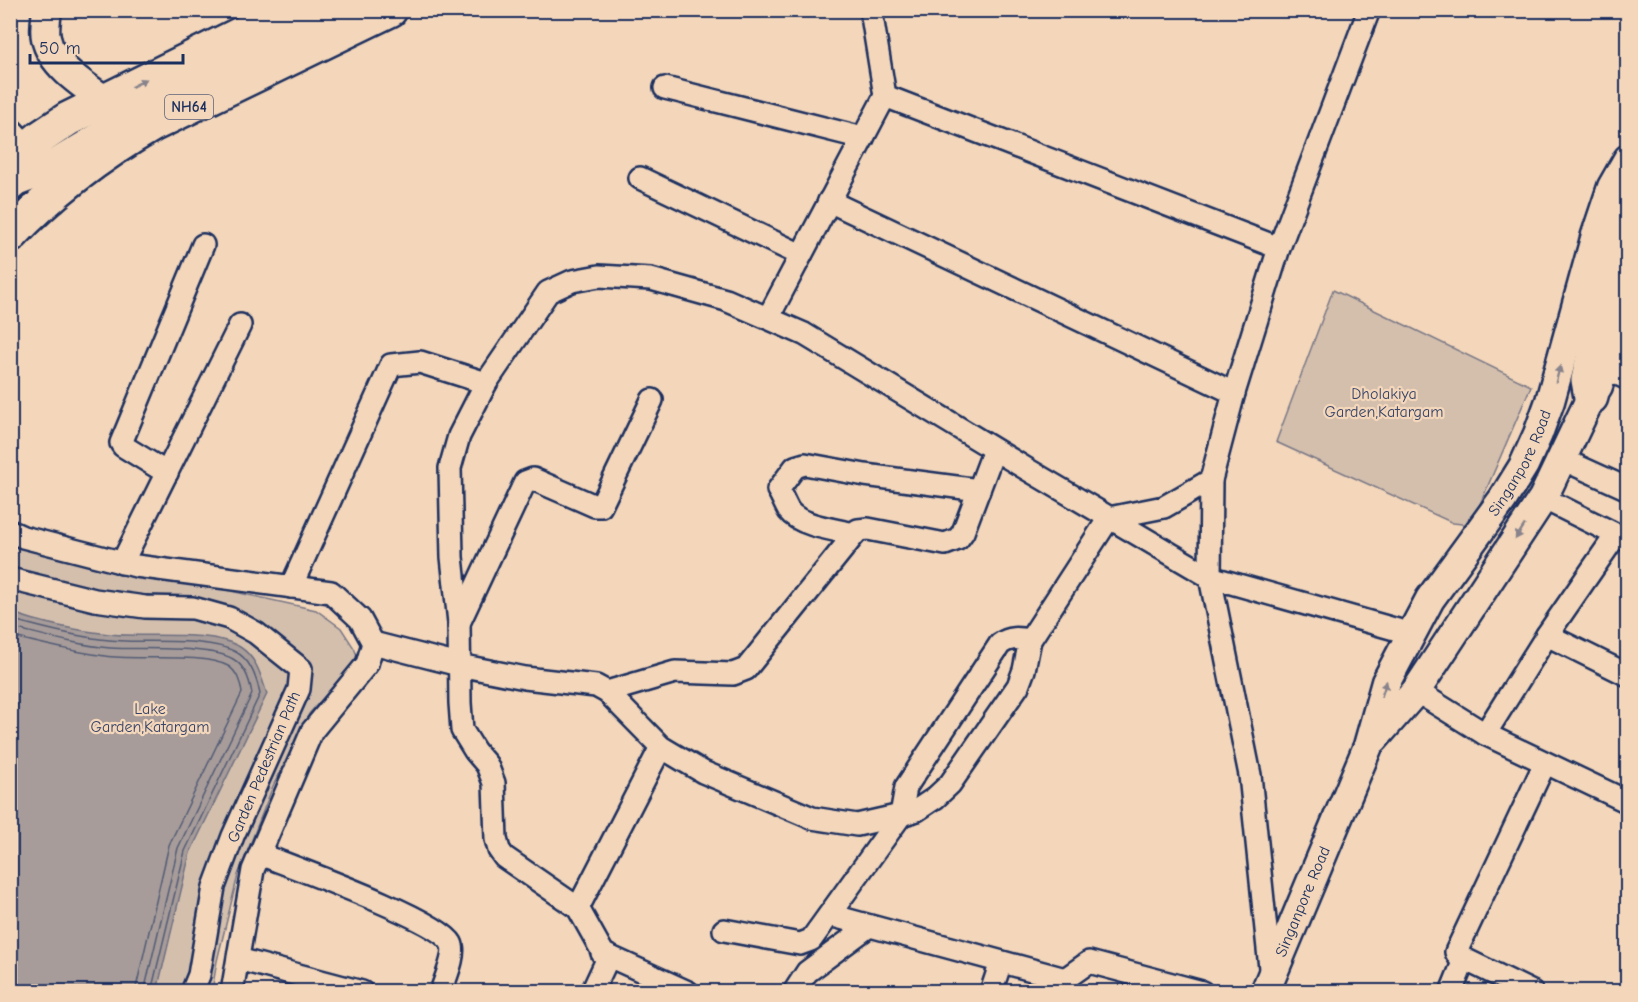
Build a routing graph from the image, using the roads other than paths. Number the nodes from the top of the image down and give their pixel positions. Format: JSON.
{"nodes":[{"id":1,"x":46,"y":10,"type":"edge"},
{"id":2,"x":288,"y":10,"type":"edge"},
{"id":3,"x":344,"y":10,"type":"edge"},
{"id":4,"x":390,"y":10,"type":"edge"},
{"id":5,"x":871,"y":10,"type":"edge"},
{"id":6,"x":1369,"y":10,"type":"edge"},
{"id":7,"x":665,"y":88,"type":"dead end"},
{"id":8,"x":885,"y":96,"type":"junction"},
{"id":9,"x":126,"y":116,"type":"junction"},
{"id":10,"x":863,"y":138,"type":"junction"},
{"id":11,"x":1628,"y":159,"type":"edge"},
{"id":12,"x":34,"y":162,"type":"edge"},
{"id":13,"x":640,"y":178,"type":"dead end"},
{"id":14,"x":10,"y":187,"type":"edge"},
{"id":15,"x":829,"y":201,"type":"junction"},
{"id":16,"x":10,"y":208,"type":"edge"},
{"id":17,"x":1628,"y":214,"type":"edge"},
{"id":18,"x":10,"y":236,"type":"edge"},
{"id":19,"x":203,"y":245,"type":"dead end"},
{"id":20,"x":1279,"y":248,"type":"junction"},
{"id":21,"x":801,"y":255,"type":"junction"},
{"id":22,"x":1628,"y":287,"type":"edge"},
{"id":23,"x":768,"y":318,"type":"junction"},
{"id":24,"x":240,"y":325,"type":"dead end"},
{"id":25,"x":1605,"y":371,"type":"edge"},
{"id":26,"x":486,"y":383,"type":"junction"},
{"id":27,"x":1234,"y":393,"type":"junction"},
{"id":28,"x":652,"y":400,"type":"dead end"},
{"id":29,"x":994,"y":450,"type":"junction"},
{"id":30,"x":1562,"y":459,"type":"junction"},
{"id":31,"x":167,"y":473,"type":"junction"},
{"id":32,"x":1210,"y":480,"type":"junction"},
{"id":33,"x":1628,"y":489,"type":"edge"},
{"id":34,"x":979,"y":490,"type":"junction"},
{"id":35,"x":1543,"y":498,"type":"junction"},
{"id":36,"x":1109,"y":518,"type":"junction"},
{"id":37,"x":10,"y":531,"type":"edge"},
{"id":38,"x":855,"y":534,"type":"junction"},
{"id":39,"x":1622,"y":538,"type":"edge"},
{"id":40,"x":122,"y":562,"type":"junction"},
{"id":41,"x":1210,"y":577,"type":"junction"},
{"id":42,"x":10,"y":579,"type":"edge"},
{"id":43,"x":291,"y":587,"type":"junction"},
{"id":44,"x":459,"y":623,"type":"junction"},
{"id":45,"x":1412,"y":634,"type":"junction"},
{"id":46,"x":1547,"y":635,"type":"junction"},
{"id":47,"x":1030,"y":640,"type":"junction"},
{"id":48,"x":373,"y":643,"type":"junction"},
{"id":49,"x":459,"y":665,"type":"junction"},
{"id":50,"x":1628,"y":675,"type":"edge"},
{"id":51,"x":1416,"y":691,"type":"junction"},
{"id":52,"x":607,"y":692,"type":"junction"},
{"id":53,"x":1485,"y":734,"type":"junction"},
{"id":54,"x":1368,"y":746,"type":"junction"},
{"id":55,"x":661,"y":747,"type":"junction"},
{"id":56,"x":1545,"y":762,"type":"junction"},
{"id":57,"x":1628,"y":802,"type":"edge"},
{"id":58,"x":901,"y":815,"type":"junction"},
{"id":59,"x":260,"y":854,"type":"junction"},
{"id":60,"x":578,"y":908,"type":"junction"},
{"id":61,"x":830,"y":915,"type":"junction"},
{"id":62,"x":869,"y":926,"type":"junction"},
{"id":63,"x":724,"y":930,"type":"dead end"},
{"id":64,"x":602,"y":953,"type":"junction"},
{"id":65,"x":238,"y":959,"type":"junction"},
{"id":66,"x":1464,"y":960,"type":"junction"},
{"id":67,"x":1001,"y":962,"type":"junction"},
{"id":68,"x":1068,"y":985,"type":"edge"},
{"id":69,"x":1268,"y":985,"type":"edge"},
{"id":70,"x":192,"y":992,"type":"edge"},
{"id":71,"x":232,"y":992,"type":"edge"},
{"id":72,"x":362,"y":992,"type":"edge"},
{"id":73,"x":441,"y":992,"type":"edge"},
{"id":74,"x":592,"y":992,"type":"edge"},
{"id":75,"x":688,"y":992,"type":"edge"},
{"id":76,"x":794,"y":992,"type":"edge"},
{"id":77,"x":991,"y":992,"type":"edge"},
{"id":78,"x":1202,"y":992,"type":"edge"},
{"id":79,"x":1451,"y":992,"type":"edge"},
{"id":80,"x":1532,"y":992,"type":"edge"}],
"edges":[{"from":1,"to":9,"type":"main road"},
{"from":9,"to":2,"type":"highway","number":"NH64","one_way":true},
{"from":3,"to":9,"type":"main road"},
{"from":4,"to":9,"type":"highway","number":"NH64"},
{"from":5,"to":8,"type":"street"},
{"from":6,"to":20,"type":"street"},
{"from":7,"to":10,"type":"street"},
{"from":8,"to":10,"type":"street"},
{"from":8,"to":20,"type":"street"},
{"from":9,"to":12,"type":"highway","number":"NH64"},
{"from":9,"to":12,"type":"highway","number":"NH64"},
{"from":10,"to":15,"type":"street"},
{"from":45,"to":11,"type":"main road","name":"Singanpore Road","one_way":true},
{"from":12,"to":14,"type":"main road"},
{"from":12,"to":16,"type":"main road"},
{"from":12,"to":18,"type":"highway","number":"NH64"},
{"from":13,"to":21,"type":"street"},
{"from":15,"to":21,"type":"street"},
{"from":15,"to":27,"type":"street"},
{"from":17,"to":25,"type":"highway"},
{"from":19,"to":31,"type":"street"},
{"from":20,"to":27,"type":"street"},
{"from":21,"to":23,"type":"street"},
{"from":22,"to":25,"type":"main road","name":"Singanpore Road"},
{"from":23,"to":26,"type":"street"},
{"from":23,"to":29,"type":"street"},
{"from":24,"to":31,"type":"street"},
{"from":25,"to":30,"type":"main road","name":"Singanpore Road"},
{"from":26,"to":43,"type":"street"},
{"from":26,"to":44,"type":"street"},
{"from":27,"to":32,"type":"street"},
{"from":28,"to":44,"type":"street"},
{"from":29,"to":34,"type":"street"},
{"from":29,"to":36,"type":"street"},
{"from":30,"to":33,"type":"street"},
{"from":30,"to":35,"type":"main road","name":"Singanpore Road"},
{"from":31,"to":40,"type":"street"},
{"from":32,"to":36,"type":"street"},
{"from":32,"to":41,"type":"street"},
{"from":34,"to":38,"type":"street"},
{"from":34,"to":38,"type":"street"},
{"from":35,"to":39,"type":"street"},
{"from":35,"to":51,"type":"main road","name":"Singanpore Road","one_way":true},
{"from":36,"to":41,"type":"street"},
{"from":36,"to":47,"type":"street"},
{"from":37,"to":40,"type":"street"},
{"from":38,"to":52,"type":"street"},
{"from":39,"to":46,"type":"street"},
{"from":40,"to":43,"type":"street"},
{"from":41,"to":45,"type":"street"},
{"from":41,"to":69,"type":"street"},
{"from":42,"to":70,"type":"street","name":"Garden Pedestrian Path"},
{"from":43,"to":48,"type":"street"},
{"from":44,"to":49,"type":"street"},
{"from":54,"to":45,"type":"main road","name":"Singanpore Road","one_way":true},
{"from":46,"to":50,"type":"street"},
{"from":46,"to":53,"type":"street"},
{"from":47,"to":58,"type":"street"},
{"from":47,"to":58,"type":"street"},
{"from":48,"to":49,"type":"street"},
{"from":48,"to":59,"type":"street"},
{"from":49,"to":52,"type":"street"},
{"from":49,"to":60,"type":"street"},
{"from":51,"to":53,"type":"street"},
{"from":51,"to":54,"type":"main road","name":"Singanpore Road"},
{"from":52,"to":55,"type":"street"},
{"from":53,"to":56,"type":"street"},
{"from":54,"to":69,"type":"main road","name":"Singanpore Road"},
{"from":55,"to":58,"type":"street"},
{"from":55,"to":60,"type":"street"},
{"from":56,"to":57,"type":"street"},
{"from":56,"to":66,"type":"street"},
{"from":58,"to":61,"type":"street"},
{"from":59,"to":65,"type":"street"},
{"from":59,"to":73,"type":"street"},
{"from":60,"to":64,"type":"street"},
{"from":61,"to":62,"type":"street"},
{"from":61,"to":63,"type":"street"},
{"from":62,"to":67,"type":"street"},
{"from":62,"to":76,"type":"street"},
{"from":64,"to":74,"type":"street"},
{"from":64,"to":75,"type":"street"},
{"from":65,"to":71,"type":"street"},
{"from":65,"to":72,"type":"street"},
{"from":66,"to":79,"type":"street"},
{"from":66,"to":80,"type":"street"},
{"from":67,"to":68,"type":"street"},
{"from":67,"to":77,"type":"street"},
{"from":68,"to":78,"type":"street"}]}
